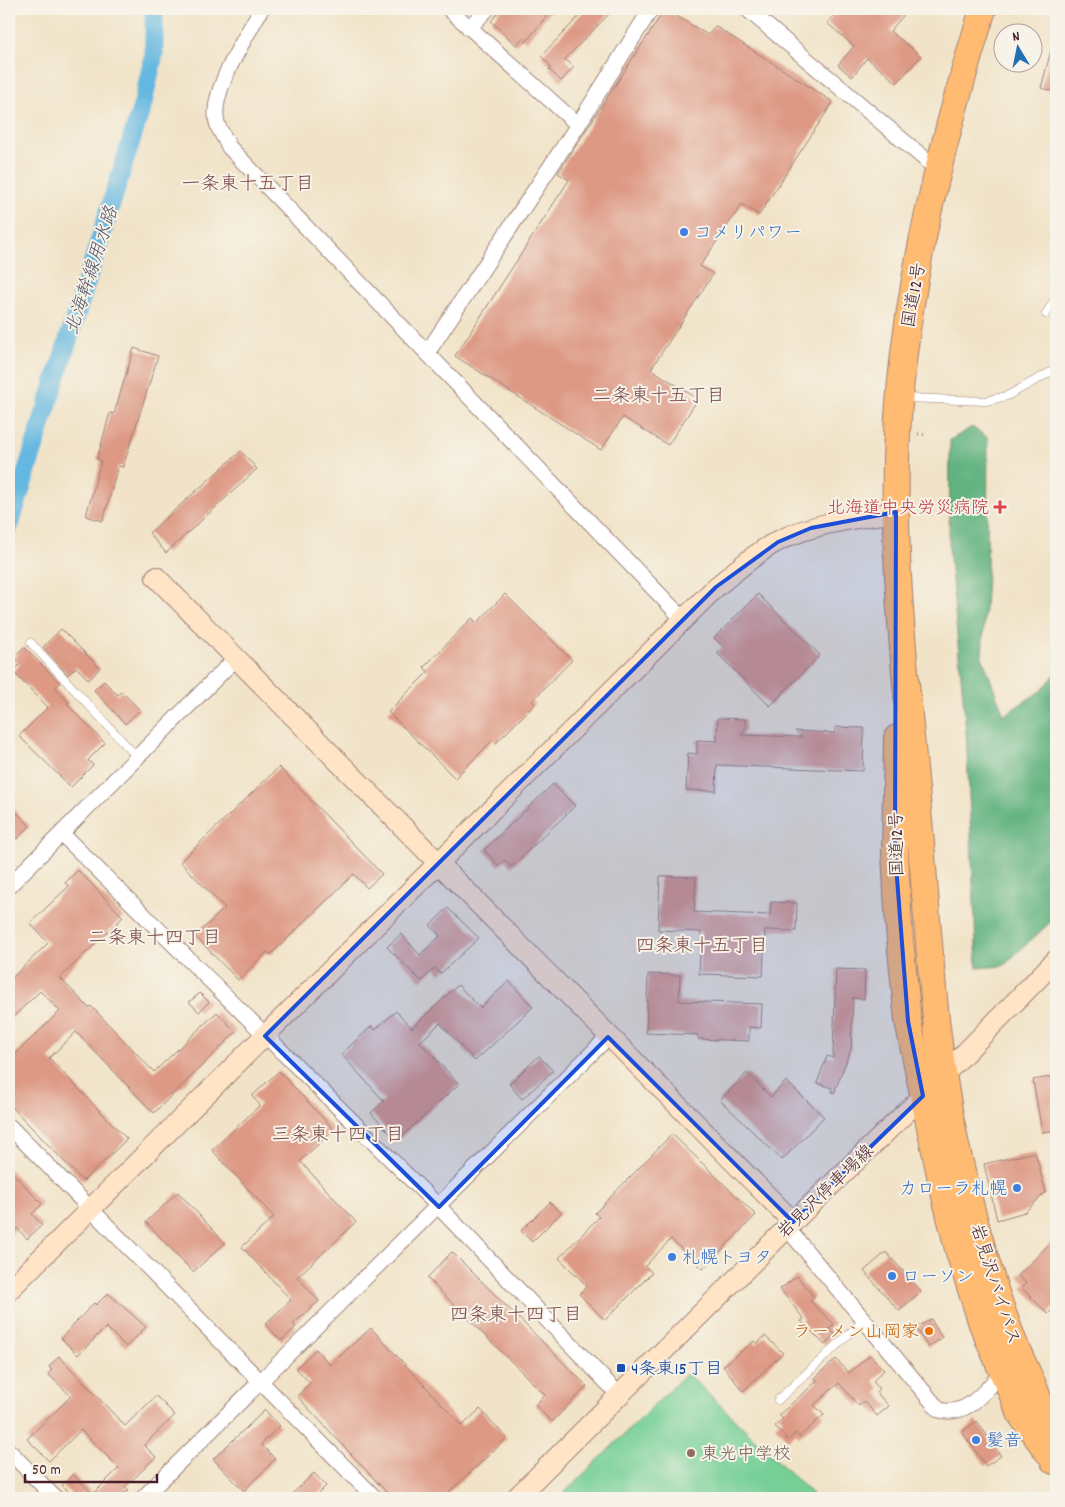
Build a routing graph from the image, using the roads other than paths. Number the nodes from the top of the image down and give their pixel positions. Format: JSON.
{"nodes":[{"id":1,"x":261,"y":9,"type":"edge"},
{"id":2,"x":448,"y":9,"type":"edge"},
{"id":3,"x":487,"y":9,"type":"edge"},
{"id":4,"x":651,"y":9,"type":"edge"},
{"id":5,"x":746,"y":9,"type":"edge"},
{"id":6,"x":983,"y":9,"type":"edge"},
{"id":7,"x":469,"y":28,"type":"junction"},
{"id":8,"x":578,"y":125,"type":"junction"},
{"id":9,"x":938,"y":170,"type":"junction"},
{"id":10,"x":1056,"y":297,"type":"edge"},
{"id":11,"x":1046,"y":314,"type":"dead end"},
{"id":12,"x":428,"y":353,"type":"junction"},
{"id":13,"x":1056,"y":369,"type":"edge"},
{"id":14,"x":900,"y":398,"type":"junction"},
{"id":15,"x":896,"y":512,"type":"junction"},
{"id":16,"x":156,"y":577,"type":"dead end"},
{"id":17,"x":899,"y":589,"type":"junction"},
{"id":18,"x":683,"y":619,"type":"junction"},
{"id":19,"x":31,"y":643,"type":"dead end"},
{"id":20,"x":236,"y":658,"type":"junction"},
{"id":21,"x":138,"y":758,"type":"junction"},
{"id":22,"x":62,"y":834,"type":"junction"},
{"id":23,"x":439,"y":864,"type":"junction"},
{"id":24,"x":9,"y":886,"type":"edge"},
{"id":25,"x":1056,"y":960,"type":"edge"},
{"id":26,"x":264,"y":1036,"type":"junction"},
{"id":27,"x":608,"y":1037,"type":"junction"},
{"id":28,"x":943,"y":1075,"type":"junction"},
{"id":29,"x":923,"y":1096,"type":"junction"},
{"id":30,"x":9,"y":1126,"type":"edge"},
{"id":31,"x":439,"y":1207,"type":"junction"},
{"id":32,"x":90,"y":1209,"type":"junction"},
{"id":33,"x":790,"y":1225,"type":"junction"},
{"id":34,"x":9,"y":1290,"type":"edge"},
{"id":35,"x":864,"y":1320,"type":"junction"},
{"id":36,"x":1002,"y":1373,"type":"junction"},
{"id":37,"x":262,"y":1381,"type":"junction"},
{"id":38,"x":620,"y":1396,"type":"junction"},
{"id":39,"x":778,"y":1400,"type":"dead end"},
{"id":40,"x":9,"y":1451,"type":"edge"},
{"id":41,"x":1055,"y":1463,"type":"edge"},
{"id":42,"x":55,"y":1498,"type":"edge"},
{"id":43,"x":143,"y":1498,"type":"edge"},
{"id":44,"x":375,"y":1498,"type":"edge"},
{"id":45,"x":516,"y":1498,"type":"edge"}],
"edges":[{"from":1,"to":12,"type":"street"},
{"from":2,"to":7,"type":"street"},
{"from":3,"to":7,"type":"street"},
{"from":4,"to":8,"type":"street"},
{"from":5,"to":9,"type":"street"},
{"from":6,"to":9,"type":"highway","name":"国道12号"},
{"from":7,"to":8,"type":"street"},
{"from":8,"to":12,"type":"street"},
{"from":9,"to":14,"type":"highway","name":"国道12号"},
{"from":10,"to":11,"type":"lane"},
{"from":12,"to":18,"type":"street"},
{"from":13,"to":14,"type":"lane"},
{"from":14,"to":15,"type":"highway","name":"国道12号"},
{"from":15,"to":17,"type":"highway","name":"国道12号"},
{"from":15,"to":18,"type":"street"},
{"from":16,"to":20,"type":"street"},
{"from":17,"to":28,"type":"highway","name":"国道12号"},
{"from":17,"to":29,"type":"highway","name":"国道12号"},
{"from":18,"to":23,"type":"street"},
{"from":19,"to":21,"type":"lane"},
{"from":20,"to":21,"type":"street"},
{"from":20,"to":23,"type":"street"},
{"from":21,"to":22,"type":"street"},
{"from":22,"to":24,"type":"street"},
{"from":22,"to":26,"type":"street"},
{"from":23,"to":26,"type":"street"},
{"from":23,"to":27,"type":"street"},
{"from":25,"to":28,"type":"street","name":"岩見沢停車場線"},
{"from":26,"to":31,"type":"street"},
{"from":26,"to":32,"type":"street"},
{"from":27,"to":31,"type":"street"},
{"from":27,"to":33,"type":"street"},
{"from":28,"to":29,"type":"street","name":"岩見沢停車場線"},
{"from":28,"to":41,"type":"highway","name":"岩見沢バイパス"},
{"from":29,"to":33,"type":"street","name":"岩見沢停車場線"},
{"from":29,"to":36,"type":"highway","name":"岩見沢バイパス"},
{"from":30,"to":32,"type":"street"},
{"from":31,"to":37,"type":"street"},
{"from":31,"to":38,"type":"street"},
{"from":32,"to":34,"type":"street"},
{"from":32,"to":37,"type":"street"},
{"from":33,"to":35,"type":"street"},
{"from":33,"to":38,"type":"street","name":"岩見沢停車場線"},
{"from":35,"to":36,"type":"street"},
{"from":35,"to":39,"type":"lane"},
{"from":36,"to":41,"type":"highway","name":"岩見沢バイパス"},
{"from":37,"to":43,"type":"street"},
{"from":37,"to":44,"type":"street"},
{"from":38,"to":45,"type":"street","name":"岩見沢停車場線"},
{"from":40,"to":42,"type":"street"}]}
